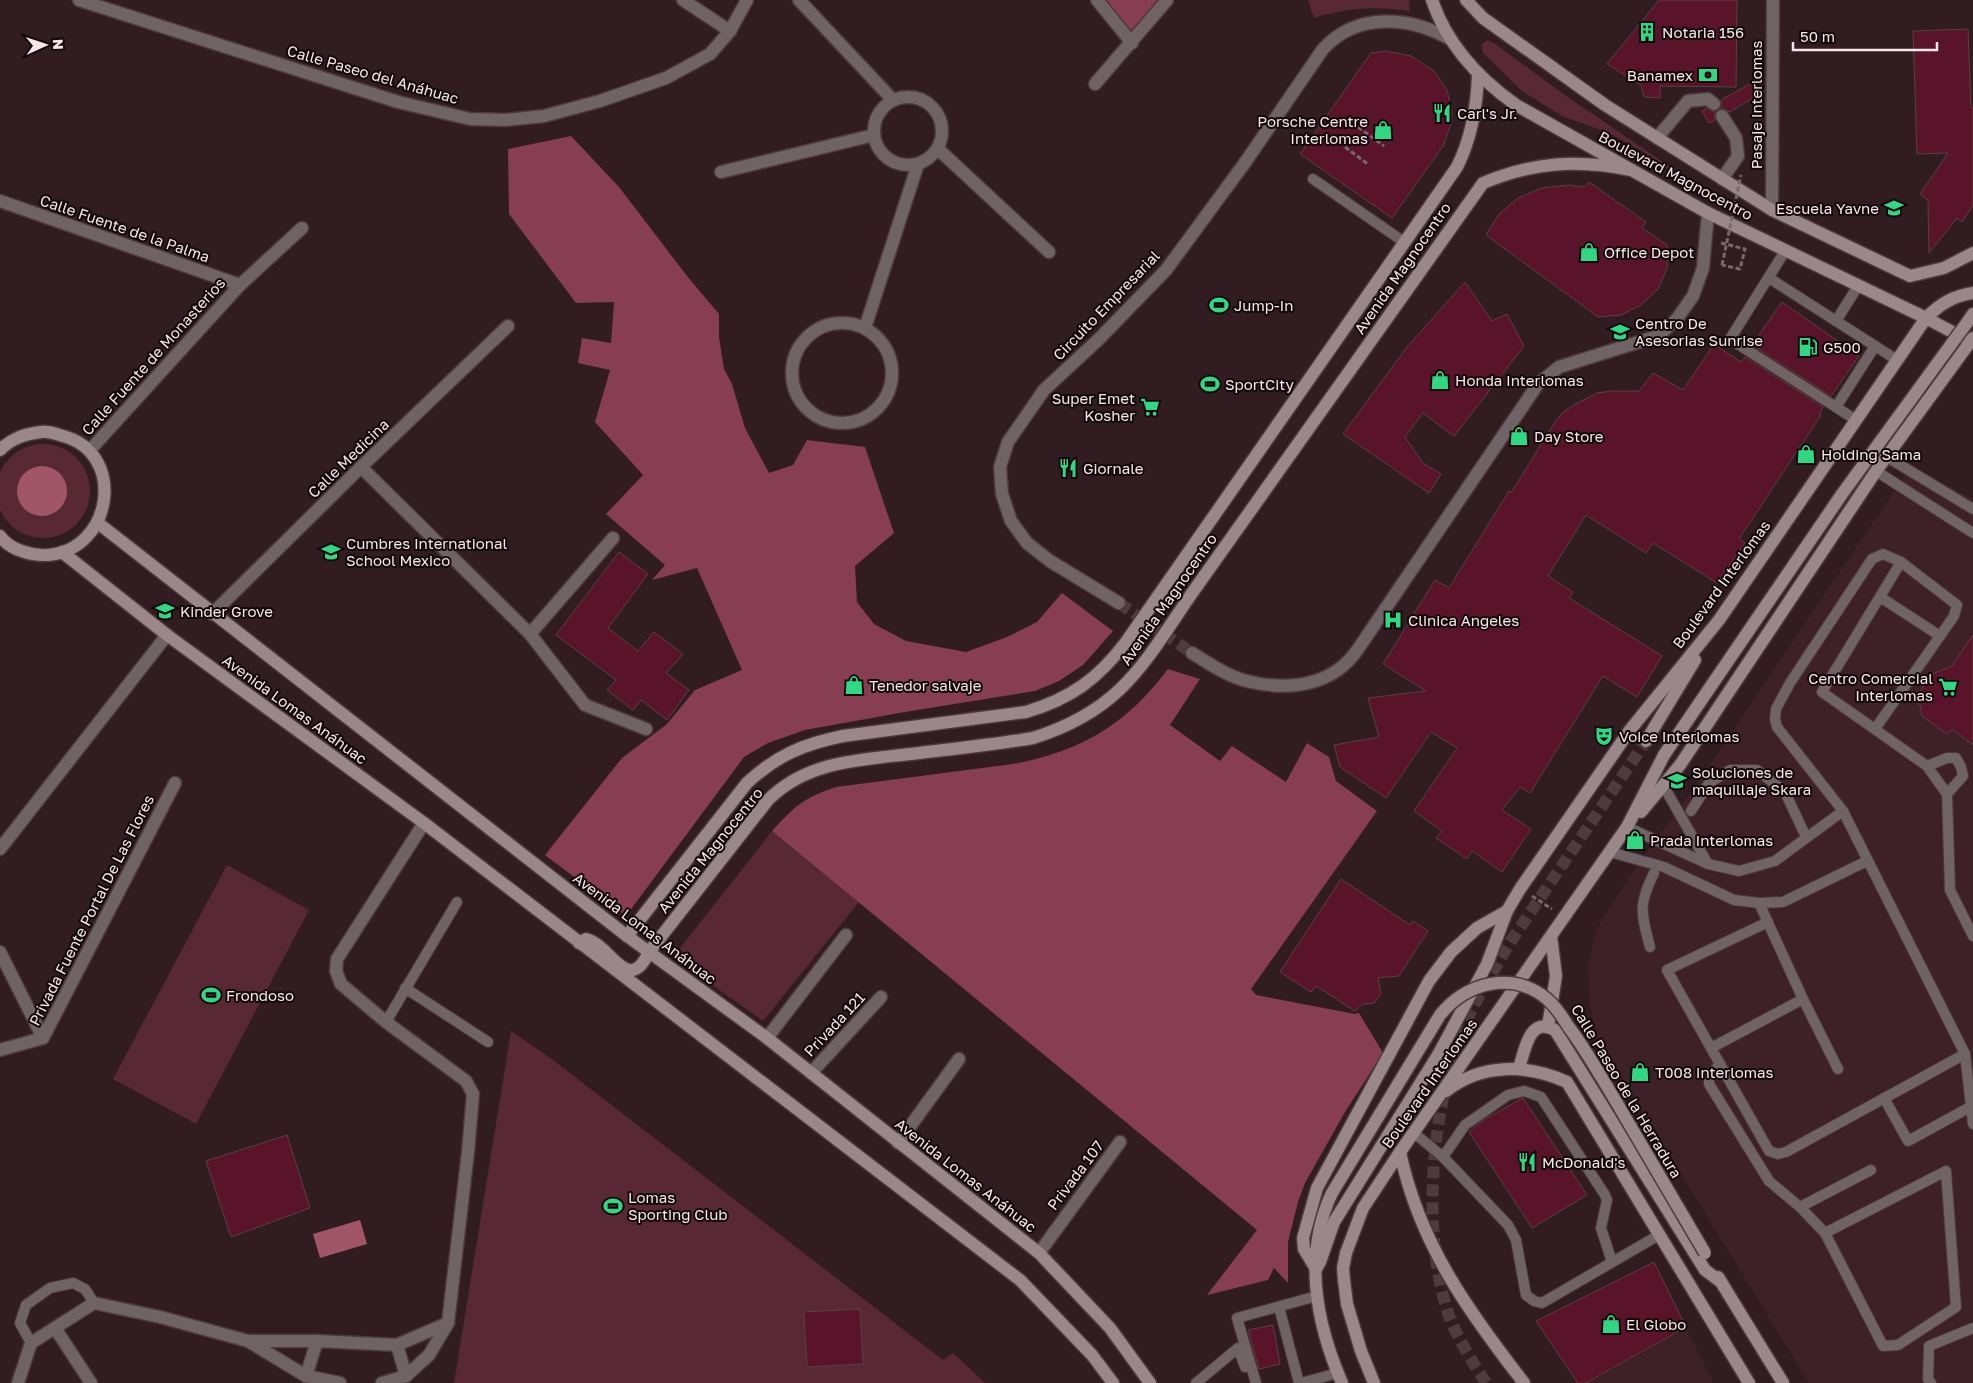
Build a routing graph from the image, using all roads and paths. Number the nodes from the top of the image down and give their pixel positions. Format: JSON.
{"nodes":[{"id":1,"x":79,"y":0,"type":"edge"},
{"id":2,"x":683,"y":0,"type":"edge"},
{"id":3,"x":747,"y":0,"type":"edge"},
{"id":4,"x":799,"y":0,"type":"edge"},
{"id":5,"x":1097,"y":0,"type":"edge"},
{"id":6,"x":1168,"y":0,"type":"edge"},
{"id":7,"x":1432,"y":0,"type":"edge"},
{"id":8,"x":1466,"y":0,"type":"edge"},
{"id":9,"x":1773,"y":0,"type":"edge"},
{"id":10,"x":730,"y":31,"type":"junction"},
{"id":11,"x":1450,"y":39,"type":"junction"},
{"id":12,"x":1132,"y":43,"type":"junction"},
{"id":13,"x":1478,"y":74,"type":"junction"},
{"id":14,"x":1095,"y":84,"type":"dead end"},
{"id":15,"x":892,"y":100,"type":"junction"},
{"id":16,"x":1714,"y":104,"type":"dead end"},
{"id":17,"x":1722,"y":116,"type":"dead end"},
{"id":18,"x":1358,"y":127,"type":"dead end"},
{"id":19,"x":874,"y":135,"type":"junction"},
{"id":20,"x":1657,"y":138,"type":"junction"},
{"id":21,"x":1384,"y":146,"type":"dead end"},
{"id":22,"x":1345,"y":147,"type":"dead end"},
{"id":23,"x":938,"y":149,"type":"junction"},
{"id":24,"x":918,"y":164,"type":"junction"},
{"id":25,"x":1369,"y":165,"type":"dead end"},
{"id":26,"x":1631,"y":170,"type":"junction"},
{"id":27,"x":721,"y":172,"type":"dead end"},
{"id":28,"x":1741,"y":175,"type":"dead end"},
{"id":29,"x":1314,"y":179,"type":"dead end"},
{"id":30,"x":1722,"y":179,"type":"junction"},
{"id":31,"x":0,"y":201,"type":"edge"},
{"id":32,"x":1772,"y":210,"type":"junction"},
{"id":33,"x":1708,"y":213,"type":"junction"},
{"id":34,"x":302,"y":228,"type":"dead end"},
{"id":35,"x":1404,"y":242,"type":"junction"},
{"id":36,"x":1716,"y":242,"type":"dead end"},
{"id":37,"x":1785,"y":251,"type":"junction"},
{"id":38,"x":1049,"y":252,"type":"dead end"},
{"id":39,"x":1973,"y":253,"type":"edge"},
{"id":40,"x":1769,"y":278,"type":"junction"},
{"id":41,"x":240,"y":285,"type":"junction"},
{"id":42,"x":1858,"y":286,"type":"junction"},
{"id":43,"x":1973,"y":293,"type":"edge"},
{"id":44,"x":1926,"y":318,"type":"junction"},
{"id":45,"x":1970,"y":319,"type":"edge"},
{"id":46,"x":1836,"y":321,"type":"junction"},
{"id":47,"x":508,"y":326,"type":"dead end"},
{"id":48,"x":865,"y":328,"type":"junction"},
{"id":49,"x":1972,"y":341,"type":"edge"},
{"id":50,"x":1875,"y":346,"type":"junction"},
{"id":51,"x":1897,"y":360,"type":"junction"},
{"id":52,"x":1836,"y":407,"type":"junction"},
{"id":53,"x":1856,"y":420,"type":"junction"},
{"id":54,"x":0,"y":449,"type":"edge"},
{"id":55,"x":90,"y":450,"type":"junction"},
{"id":56,"x":1887,"y":457,"type":"junction"},
{"id":57,"x":361,"y":467,"type":"junction"},
{"id":58,"x":1876,"y":471,"type":"junction"},
{"id":59,"x":1973,"y":509,"type":"edge"},
{"id":60,"x":98,"y":523,"type":"junction"},
{"id":61,"x":1973,"y":533,"type":"edge"},
{"id":62,"x":613,"y":538,"type":"dead end"},
{"id":63,"x":1,"y":541,"type":"edge"},
{"id":64,"x":62,"y":552,"type":"junction"},
{"id":65,"x":1901,"y":562,"type":"junction"},
{"id":66,"x":1880,"y":598,"type":"junction"},
{"id":67,"x":1119,"y":603,"type":"tunnel mouth"},
{"id":68,"x":212,"y":614,"type":"junction"},
{"id":69,"x":1719,"y":620,"type":"junction"},
{"id":70,"x":530,"y":634,"type":"junction"},
{"id":71,"x":167,"y":635,"type":"junction"},
{"id":72,"x":1940,"y":636,"type":"junction"},
{"id":73,"x":1192,"y":653,"type":"tunnel mouth"},
{"id":74,"x":646,"y":729,"type":"dead end"},
{"id":75,"x":1875,"y":729,"type":"junction"},
{"id":76,"x":1646,"y":741,"type":"tunnel mouth"},
{"id":77,"x":1928,"y":766,"type":"junction"},
{"id":78,"x":174,"y":784,"type":"dead end"},
{"id":79,"x":1663,"y":786,"type":"junction"},
{"id":80,"x":1947,"y":794,"type":"junction"},
{"id":81,"x":1691,"y":811,"type":"dead end"},
{"id":82,"x":1843,"y":811,"type":"junction"},
{"id":83,"x":424,"y":823,"type":"junction"},
{"id":84,"x":1627,"y":827,"type":"junction"},
{"id":85,"x":1806,"y":837,"type":"junction"},
{"id":86,"x":0,"y":849,"type":"edge"},
{"id":87,"x":1610,"y":852,"type":"junction"},
{"id":88,"x":1867,"y":861,"type":"junction"},
{"id":89,"x":1708,"y":864,"type":"junction"},
{"id":90,"x":1654,"y":873,"type":"dead end"},
{"id":91,"x":1520,"y":889,"type":"junction"},
{"id":92,"x":457,"y":902,"type":"dead end"},
{"id":93,"x":1759,"y":903,"type":"junction"},
{"id":94,"x":1507,"y":910,"type":"junction"},
{"id":95,"x":1565,"y":918,"type":"junction"},
{"id":96,"x":1768,"y":922,"type":"junction"},
{"id":97,"x":846,"y":935,"type":"dead end"},
{"id":98,"x":627,"y":936,"type":"junction"},
{"id":99,"x":1551,"y":936,"type":"junction"},
{"id":100,"x":1973,"y":936,"type":"edge"},
{"id":101,"x":579,"y":943,"type":"junction"},
{"id":102,"x":1650,"y":947,"type":"dead end"},
{"id":103,"x":0,"y":952,"type":"edge"},
{"id":104,"x":649,"y":952,"type":"junction"},
{"id":105,"x":406,"y":988,"type":"junction"},
{"id":106,"x":881,"y":997,"type":"dead end"},
{"id":107,"x":1803,"y":999,"type":"junction"},
{"id":108,"x":386,"y":1022,"type":"junction"},
{"id":109,"x":1548,"y":1026,"type":"junction"},
{"id":110,"x":43,"y":1038,"type":"junction"},
{"id":111,"x":767,"y":1038,"type":"junction"},
{"id":112,"x":488,"y":1042,"type":"dead end"},
{"id":113,"x":1711,"y":1048,"type":"junction"},
{"id":114,"x":0,"y":1050,"type":"edge"},
{"id":115,"x":1964,"y":1054,"type":"junction"},
{"id":116,"x":959,"y":1058,"type":"dead end"},
{"id":117,"x":1720,"y":1064,"type":"junction"},
{"id":118,"x":1519,"y":1068,"type":"junction"},
{"id":119,"x":1838,"y":1069,"type":"dead end"},
{"id":120,"x":811,"y":1073,"type":"junction"},
{"id":121,"x":1440,"y":1096,"type":"junction"},
{"id":122,"x":1884,"y":1098,"type":"junction"},
{"id":123,"x":1972,"y":1106,"type":"junction"},
{"id":124,"x":1973,"y":1124,"type":"edge"},
{"id":125,"x":1414,"y":1133,"type":"junction"},
{"id":126,"x":1120,"y":1142,"type":"dead end"},
{"id":127,"x":898,"y":1143,"type":"junction"},
{"id":128,"x":1400,"y":1152,"type":"junction"},
{"id":129,"x":1443,"y":1157,"type":"junction"},
{"id":130,"x":1871,"y":1170,"type":"dead end"},
{"id":131,"x":1332,"y":1193,"type":"joint"},
{"id":132,"x":1800,"y":1207,"type":"junction"},
{"id":133,"x":1825,"y":1233,"type":"junction"},
{"id":134,"x":1659,"y":1235,"type":"junction"},
{"id":135,"x":1038,"y":1253,"type":"junction"},
{"id":136,"x":1612,"y":1262,"type":"junction"},
{"id":137,"x":1316,"y":1269,"type":"junction"},
{"id":138,"x":1721,"y":1282,"type":"junction"},
{"id":139,"x":1317,"y":1296,"type":"junction"},
{"id":140,"x":94,"y":1303,"type":"junction"},
{"id":141,"x":1279,"y":1306,"type":"junction"},
{"id":142,"x":448,"y":1323,"type":"junction"},
{"id":143,"x":55,"y":1328,"type":"junction"},
{"id":144,"x":1973,"y":1328,"type":"edge"},
{"id":145,"x":248,"y":1341,"type":"junction"},
{"id":146,"x":317,"y":1341,"type":"junction"},
{"id":147,"x":31,"y":1343,"type":"junction"},
{"id":148,"x":397,"y":1345,"type":"junction"},
{"id":149,"x":406,"y":1376,"type":"junction"},
{"id":150,"x":1340,"y":1378,"type":"edge"},
{"id":151,"x":306,"y":1379,"type":"edge"},
{"id":152,"x":18,"y":1383,"type":"edge"},
{"id":153,"x":91,"y":1383,"type":"edge"},
{"id":154,"x":340,"y":1383,"type":"edge"},
{"id":155,"x":382,"y":1383,"type":"edge"},
{"id":156,"x":1113,"y":1383,"type":"edge"},
{"id":157,"x":1150,"y":1383,"type":"edge"},
{"id":158,"x":1196,"y":1383,"type":"edge"},
{"id":159,"x":1252,"y":1383,"type":"edge"},
{"id":160,"x":1256,"y":1383,"type":"edge"},
{"id":161,"x":1300,"y":1383,"type":"edge"},
{"id":162,"x":1374,"y":1383,"type":"edge"},
{"id":163,"x":1524,"y":1383,"type":"edge"},
{"id":164,"x":1749,"y":1383,"type":"edge"},
{"id":165,"x":1783,"y":1383,"type":"edge"},
{"id":166,"x":1931,"y":1383,"type":"edge"}],
"edges":[{"from":1,"to":10,"type":"street","name":"Calle Paseo del Anáhuac"},
{"from":2,"to":10,"type":"street"},
{"from":3,"to":10,"type":"street","name":"Calle Paseo del Anáhuac"},
{"from":4,"to":15,"type":"street"},
{"from":5,"to":12,"type":"street"},
{"from":6,"to":12,"type":"street"},
{"from":7,"to":11,"type":"main road","name":"Boulevard Magnocentro"},
{"from":8,"to":20,"type":"main road","name":"Boulevard Magnocentro"},
{"from":9,"to":32,"type":"street","name":"Pasaje Interlomas"},
{"from":11,"to":13,"type":"main road","name":"Boulevard Magnocentro"},
{"from":11,"to":67,"type":"street","name":"Circuito Empresarial"},
{"from":12,"to":14,"type":"street"},
{"from":13,"to":26,"type":"main road","name":"Boulevard Magnocentro"},
{"from":13,"to":35,"type":"main road","name":"Avenida Magnocentro"},
{"from":15,"to":19,"type":"street"},
{"from":15,"to":23,"type":"street"},
{"from":16,"to":20,"type":"street"},
{"from":17,"to":30,"type":"street"},
{"from":18,"to":21,"type":"path"},
{"from":19,"to":24,"type":"street"},
{"from":19,"to":27,"type":"street"},
{"from":20,"to":30,"type":"main road","name":"Boulevard Magnocentro"},
{"from":22,"to":25,"type":"path"},
{"from":23,"to":24,"type":"street"},
{"from":23,"to":38,"type":"street"},
{"from":24,"to":48,"type":"street"},
{"from":26,"to":33,"type":"main road","name":"Boulevard Magnocentro"},
{"from":26,"to":104,"type":"main road","name":"Avenida Magnocentro"},
{"from":28,"to":36,"type":"path","bridge":true},
{"from":29,"to":35,"type":"lane"},
{"from":30,"to":32,"type":"main road","name":"Boulevard Magnocentro"},
{"from":31,"to":41,"type":"street","name":"Calle Fuente de la Palma"},
{"from":32,"to":39,"type":"main road","name":"Boulevard Magnocentro"},
{"from":33,"to":37,"type":"main road","name":"Boulevard Magnocentro"},
{"from":33,"to":73,"type":"street"},
{"from":34,"to":41,"type":"street","name":"Calle Fuente de Monasterios"},
{"from":35,"to":98,"type":"main road","name":"Avenida Magnocentro"},
{"from":37,"to":40,"type":"lane"},
{"from":37,"to":42,"type":"main road","name":"Boulevard Magnocentro"},
{"from":40,"to":46,"type":"lane"},
{"from":40,"to":52,"type":"lane"},
{"from":41,"to":55,"type":"street","name":"Calle Fuente de Monasterios"},
{"from":42,"to":44,"type":"main road","name":"Boulevard Magnocentro"},
{"from":42,"to":46,"type":"lane"},
{"from":43,"to":44,"type":"main road","name":"Boulevard Interlomas"},
{"from":44,"to":49,"type":"main road","name":"Boulevard Magnocentro"},
{"from":44,"to":51,"type":"main road","name":"Boulevard Interlomas"},
{"from":45,"to":84,"type":"main road","name":"Boulevard Interlomas","bridge":true},
{"from":46,"to":50,"type":"lane"},
{"from":47,"to":57,"type":"street","name":"Calle Medicina"},
{"from":48,"to":48,"type":"street"},
{"from":49,"to":56,"type":"main road","name":"Boulevard Interlomas"},
{"from":50,"to":51,"type":"lane"},
{"from":50,"to":52,"type":"lane"},
{"from":51,"to":53,"type":"main road","name":"Boulevard Interlomas"},
{"from":52,"to":53,"type":"lane"},
{"from":53,"to":69,"type":"main road","name":"Boulevard Interlomas"},
{"from":54,"to":55,"type":"main road"},
{"from":55,"to":60,"type":"main road"},
{"from":56,"to":58,"type":"main road","name":"Boulevard Interlomas"},
{"from":56,"to":59,"type":"lane"},
{"from":57,"to":68,"type":"street","name":"Calle Medicina"},
{"from":57,"to":70,"type":"street"},
{"from":58,"to":61,"type":"lane"},
{"from":58,"to":79,"type":"main road","name":"Boulevard Interlomas"},
{"from":60,"to":64,"type":"main road"},
{"from":60,"to":68,"type":"main road","name":"Avenida Lomas Anáhuac"},
{"from":62,"to":70,"type":"street"},
{"from":63,"to":64,"type":"main road"},
{"from":64,"to":71,"type":"main road","name":"Avenida Lomas Anáhuac"},
{"from":65,"to":66,"type":"lane"},
{"from":65,"to":72,"type":"lane"},
{"from":65,"to":82,"type":"lane"},
{"from":66,"to":72,"type":"lane"},
{"from":66,"to":75,"type":"lane"},
{"from":68,"to":98,"type":"main road","name":"Avenida Lomas Anáhuac"},
{"from":69,"to":76,"type":"main road"},
{"from":69,"to":91,"type":"main road","name":"Boulevard Interlomas"},
{"from":70,"to":74,"type":"street"},
{"from":71,"to":83,"type":"main road","name":"Avenida Lomas Anáhuac"},
{"from":71,"to":86,"type":"street"},
{"from":72,"to":75,"type":"lane"},
{"from":75,"to":77,"type":"lane"},
{"from":77,"to":80,"type":"lane"},
{"from":77,"to":80,"type":"lane"},
{"from":78,"to":110,"type":"street","name":"Privada Fuente Portal De Las Flores"},
{"from":79,"to":84,"type":"main road","name":"Boulevard Interlomas"},
{"from":79,"to":89,"type":"lane"},
{"from":80,"to":100,"type":"lane"},
{"from":81,"to":85,"type":"lane"},
{"from":82,"to":85,"type":"lane"},
{"from":82,"to":88,"type":"lane"},
{"from":83,"to":101,"type":"main road","name":"Avenida Lomas Anáhuac"},
{"from":83,"to":108,"type":"street"},
{"from":84,"to":87,"type":"main road","name":"Boulevard Interlomas"},
{"from":84,"to":89,"type":"lane"},
{"from":85,"to":89,"type":"lane"},
{"from":87,"to":93,"type":"lane"},
{"from":87,"to":95,"type":"main road","name":"Boulevard Interlomas"},
{"from":88,"to":93,"type":"lane"},
{"from":88,"to":115,"type":"lane"},
{"from":90,"to":102,"type":"lane"},
{"from":91,"to":94,"type":"main road","name":"Boulevard Interlomas"},
{"from":91,"to":95,"type":"path"},
{"from":92,"to":105,"type":"lane"},
{"from":93,"to":96,"type":"lane"},
{"from":94,"to":137,"type":"main road","name":"Boulevard Interlomas"},
{"from":94,"to":137,"type":"main road","name":"Boulevard Interlomas"},
{"from":95,"to":99,"type":"main road","name":"Boulevard Interlomas"},
{"from":96,"to":107,"type":"lane"},
{"from":96,"to":113,"type":"lane"},
{"from":97,"to":111,"type":"street"},
{"from":98,"to":104,"type":"main road","name":"Avenida Lomas Anáhuac"},
{"from":99,"to":109,"type":"main road"},
{"from":99,"to":121,"type":"main road","name":"Boulevard Interlomas"},
{"from":101,"to":104,"type":"main road","name":"Avenida Magnocentro"},
{"from":101,"to":156,"type":"main road","name":"Avenida Lomas Anáhuac"},
{"from":103,"to":110,"type":"street"},
{"from":104,"to":111,"type":"main road","name":"Avenida Lomas Anáhuac"},
{"from":105,"to":108,"type":"lane"},
{"from":105,"to":112,"type":"lane"},
{"from":106,"to":120,"type":"street","name":"Privada 121"},
{"from":107,"to":113,"type":"lane"},
{"from":107,"to":119,"type":"lane"},
{"from":108,"to":142,"type":"street"},
{"from":109,"to":118,"type":"main road"},
{"from":109,"to":138,"type":"main road"},
{"from":110,"to":114,"type":"street","name":"Privada Fuente Portal De Las Flores"},
{"from":111,"to":120,"type":"main road","name":"Avenida Lomas Anáhuac"},
{"from":113,"to":117,"type":"lane"},
{"from":115,"to":122,"type":"lane"},
{"from":115,"to":123,"type":"lane"},
{"from":116,"to":127,"type":"street"},
{"from":117,"to":122,"type":"lane"},
{"from":117,"to":132,"type":"lane"},
{"from":118,"to":121,"type":"main road"},
{"from":118,"to":134,"type":"main road"},
{"from":120,"to":127,"type":"main road","name":"Avenida Lomas Anáhuac"},
{"from":121,"to":125,"type":"main road","name":"Boulevard Interlomas"},
{"from":122,"to":123,"type":"lane"},
{"from":123,"to":124,"type":"lane"},
{"from":125,"to":128,"type":"main road","name":"Boulevard Interlomas"},
{"from":125,"to":129,"type":"lane"},
{"from":126,"to":135,"type":"street","name":"Privada 107"},
{"from":127,"to":135,"type":"main road","name":"Avenida Lomas Anáhuac"},
{"from":128,"to":162,"type":"main road","name":"Boulevard Interlomas"},
{"from":128,"to":163,"type":"main road"},
{"from":129,"to":136,"type":"lane"},
{"from":129,"to":136,"type":"lane"},
{"from":130,"to":132,"type":"lane"},
{"from":131,"to":137,"type":"main road","name":"Boulevard Interlomas"},
{"from":131,"to":138,"type":"main road","name":"Calle Paseo de la Herradura","bridge":true},
{"from":132,"to":133,"type":"lane"},
{"from":133,"to":133,"type":"lane"},
{"from":134,"to":136,"type":"lane"},
{"from":134,"to":164,"type":"main road"},
{"from":135,"to":157,"type":"main road","name":"Avenida Lomas Anáhuac"},
{"from":137,"to":139,"type":"main road","name":"Boulevard Interlomas"},
{"from":138,"to":165,"type":"main road","name":"Calle Paseo de la Herradura"},
{"from":139,"to":141,"type":"lane"},
{"from":139,"to":150,"type":"main road","name":"Boulevard Interlomas"},
{"from":140,"to":143,"type":"street"},
{"from":140,"to":145,"type":"street"},
{"from":140,"to":147,"type":"lane"},
{"from":141,"to":160,"type":"lane"},
{"from":141,"to":161,"type":"lane"},
{"from":142,"to":148,"type":"street"},
{"from":142,"to":149,"type":"street"},
{"from":143,"to":147,"type":"street"},
{"from":143,"to":153,"type":"street"},
{"from":144,"to":166,"type":"lane"},
{"from":145,"to":146,"type":"street"},
{"from":145,"to":151,"type":"street"},
{"from":146,"to":148,"type":"street"},
{"from":146,"to":151,"type":"street"},
{"from":147,"to":152,"type":"street"},
{"from":148,"to":149,"type":"street"},
{"from":149,"to":155,"type":"street"},
{"from":150,"to":161,"type":"lane"},
{"from":151,"to":154,"type":"street"},
{"from":158,"to":159,"type":"lane"}]}
